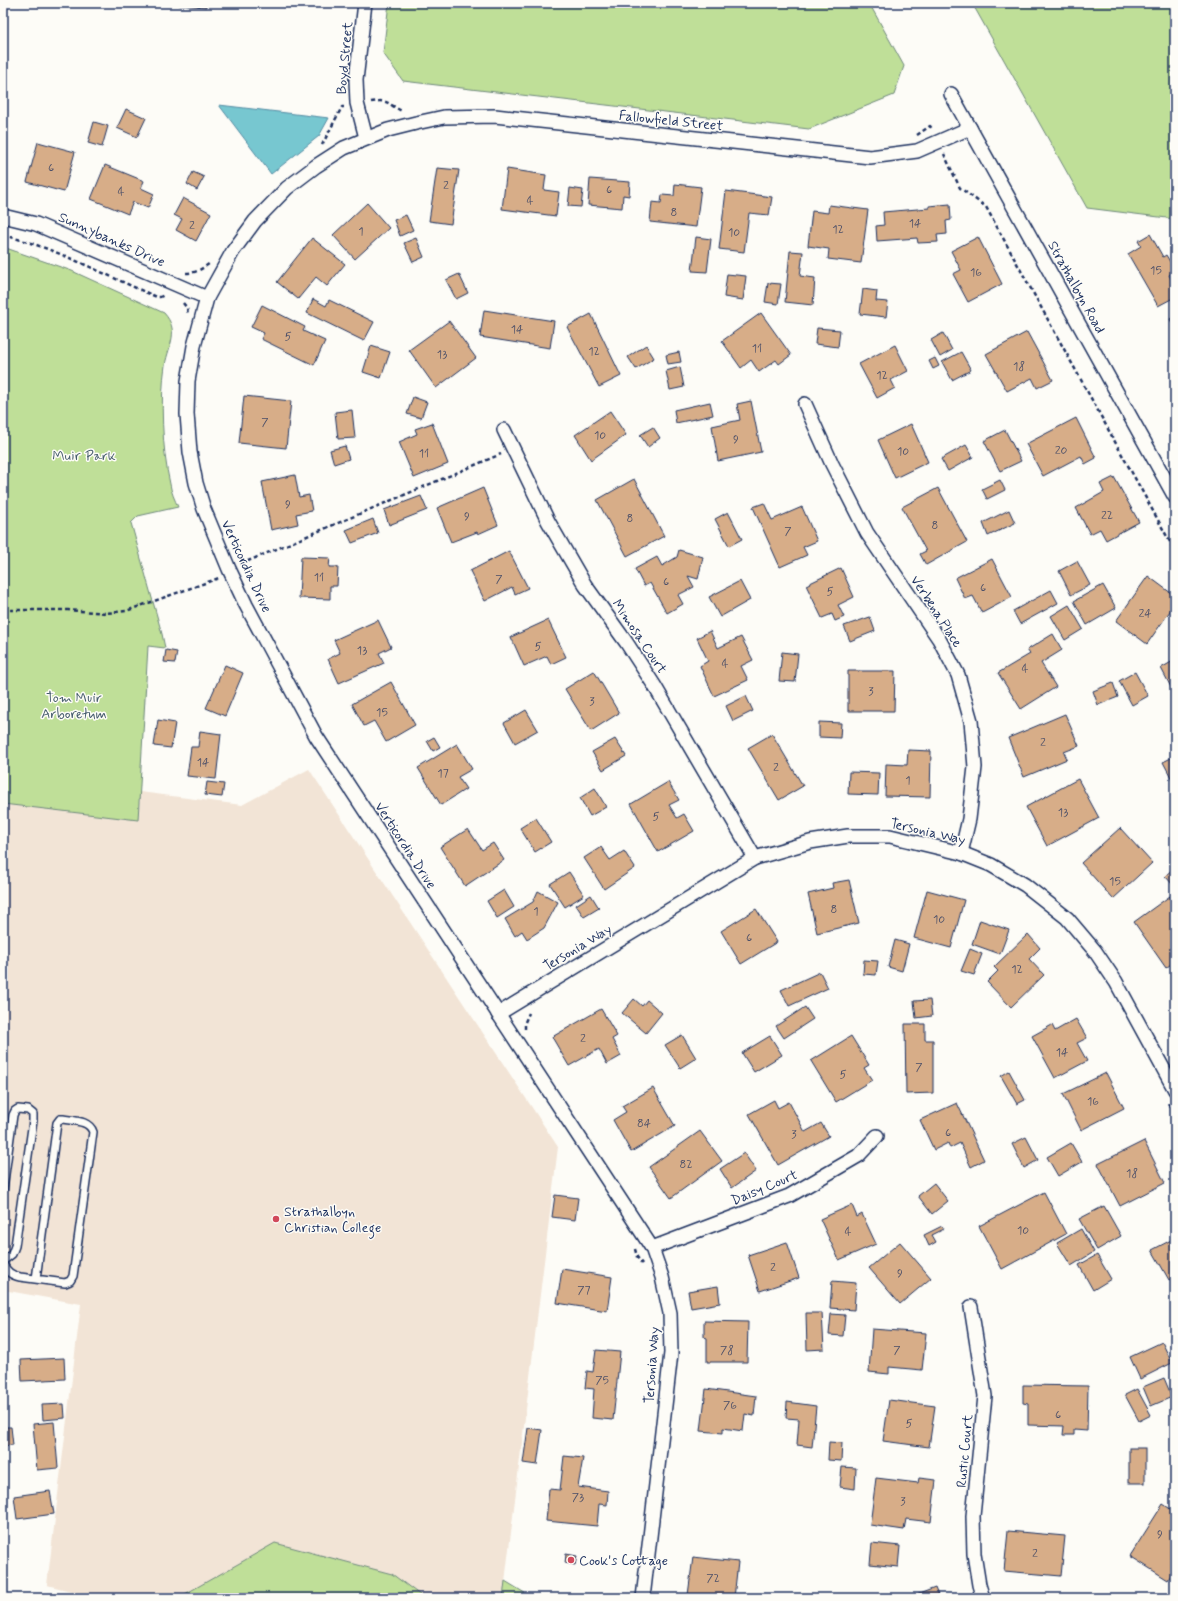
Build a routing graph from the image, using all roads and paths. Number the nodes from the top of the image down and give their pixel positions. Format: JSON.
{"nodes":[{"id":1,"x":365,"y":3,"type":"edge"},
{"id":2,"x":951,"y":94,"type":"dead end"},
{"id":3,"x":970,"y":128,"type":"junction"},
{"id":4,"x":366,"y":138,"type":"junction"},
{"id":5,"x":945,"y":156,"type":"dead end"},
{"id":6,"x":3,"y":216,"type":"edge"},
{"id":7,"x":207,"y":298,"type":"junction"},
{"id":8,"x":805,"y":404,"type":"dead end"},
{"id":9,"x":504,"y":430,"type":"dead end"},
{"id":10,"x":502,"y":453,"type":"dead end"},
{"id":11,"x":1175,"y":497,"type":"edge"},
{"id":12,"x":1175,"y":551,"type":"edge"},
{"id":13,"x":239,"y":565,"type":"dead end"},
{"id":14,"x":220,"y":578,"type":"dead end"},
{"id":15,"x":3,"y":610,"type":"edge"},
{"id":16,"x":961,"y":853,"type":"junction"},
{"id":17,"x":755,"y":858,"type":"junction"},
{"id":18,"x":531,"y":1009,"type":"dead end"},
{"id":19,"x":498,"y":1014,"type":"junction"},
{"id":20,"x":527,"y":1035,"type":"dead end"},
{"id":21,"x":1175,"y":1089,"type":"edge"},
{"id":22,"x":1168,"y":1102,"type":"dead end"},
{"id":23,"x":1175,"y":1115,"type":"edge"},
{"id":24,"x":877,"y":1136,"type":"dead end"},
{"id":25,"x":3,"y":1189,"type":"edge"},
{"id":26,"x":634,"y":1245,"type":"dead end"},
{"id":27,"x":652,"y":1248,"type":"junction"},
{"id":28,"x":3,"y":1260,"type":"edge"},
{"id":29,"x":3,"y":1264,"type":"edge"},
{"id":30,"x":646,"y":1268,"type":"dead end"},
{"id":31,"x":36,"y":1279,"type":"junction"},
{"id":32,"x":971,"y":1307,"type":"dead end"},
{"id":33,"x":642,"y":1598,"type":"edge"},
{"id":34,"x":983,"y":1598,"type":"edge"}],
"edges":[{"from":1,"to":4,"type":"street","name":"Boyd Street"},
{"from":2,"to":3,"type":"street","name":"Strathalbyn Road"},
{"from":3,"to":4,"type":"street","name":"Fallowfield Street"},
{"from":3,"to":11,"type":"street","name":"Strathalbyn Road"},
{"from":4,"to":7,"type":"street","name":"Verticordia Drive"},
{"from":5,"to":12,"type":"path"},
{"from":6,"to":7,"type":"street","name":"Sunnybanks Drive"},
{"from":7,"to":19,"type":"street","name":"Verticordia Drive"},
{"from":8,"to":16,"type":"street","name":"Verbena Place"},
{"from":9,"to":17,"type":"street","name":"Mimosa Court"},
{"from":10,"to":13,"type":"path"},
{"from":14,"to":15,"type":"path"},
{"from":16,"to":17,"type":"street","name":"Tersonia Way"},
{"from":16,"to":21,"type":"street","name":"Tersonia Way"},
{"from":17,"to":19,"type":"street","name":"Tersonia Way"},
{"from":18,"to":20,"type":"path"},
{"from":19,"to":27,"type":"street","name":"Tersonia Way"},
{"from":22,"to":23,"type":"path"},
{"from":24,"to":27,"type":"street","name":"Daisy Court"},
{"from":25,"to":28,"type":"lane"},
{"from":26,"to":30,"type":"path"},
{"from":27,"to":33,"type":"street","name":"Tersonia Way"},
{"from":29,"to":31,"type":"lane"},
{"from":31,"to":31,"type":"lane"},
{"from":32,"to":34,"type":"street","name":"Rustic Court"}]}
